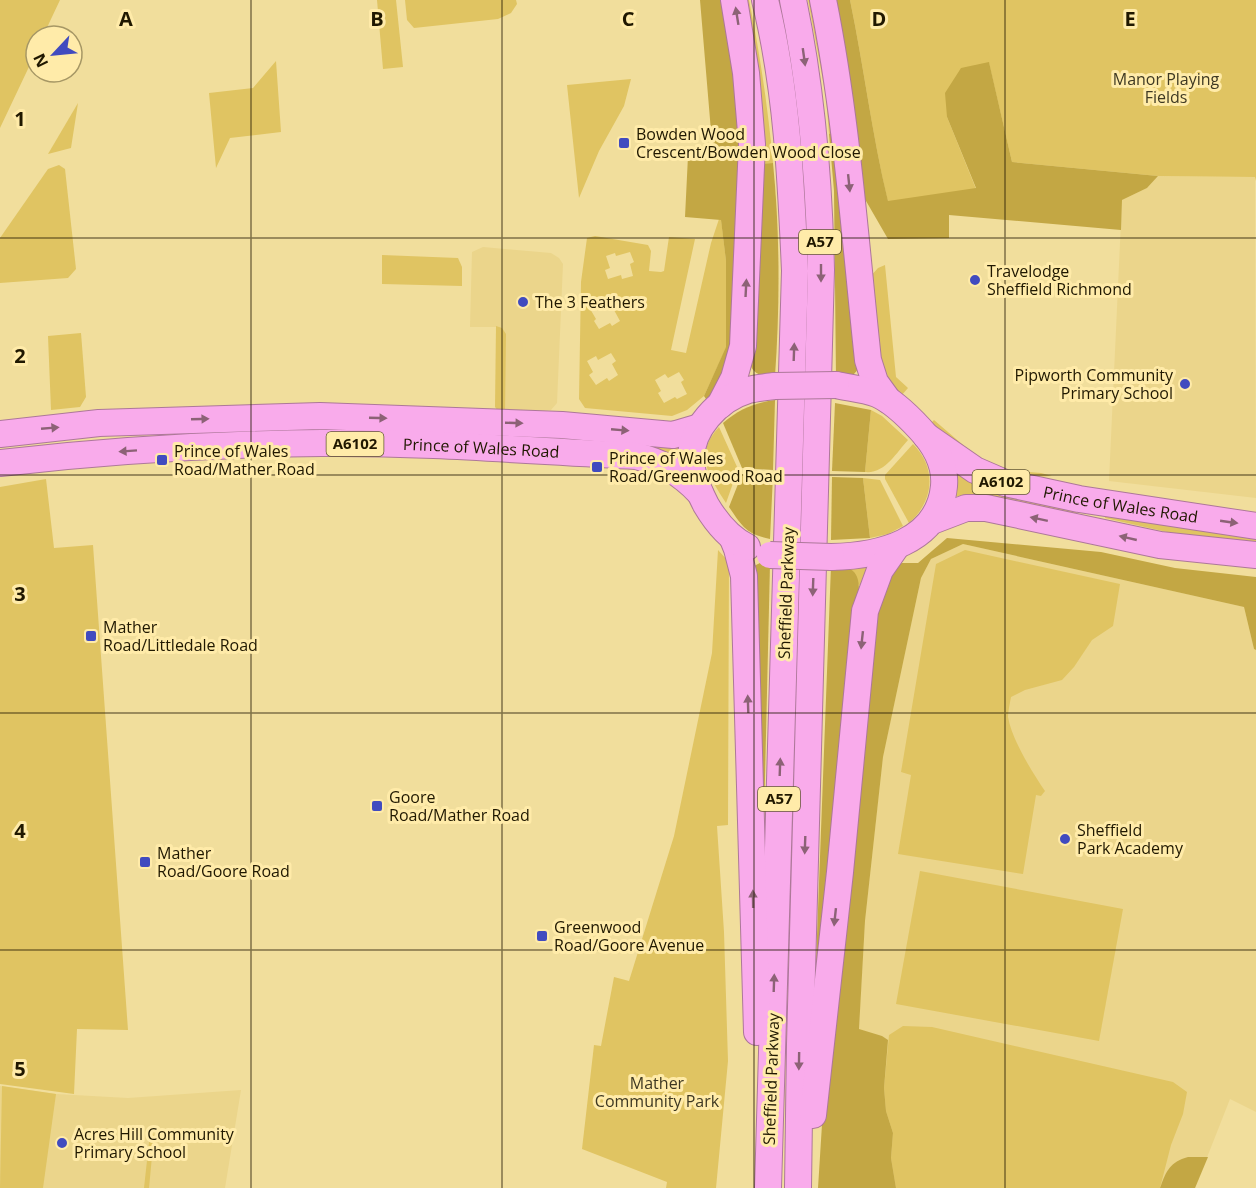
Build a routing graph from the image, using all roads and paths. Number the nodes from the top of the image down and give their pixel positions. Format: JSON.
{"nodes":[{"id":1,"x":734,"y":0,"type":"edge"},
{"id":2,"x":765,"y":0,"type":"edge"},
{"id":3,"x":793,"y":0,"type":"edge"},
{"id":4,"x":823,"y":0,"type":"edge"},
{"id":5,"x":888,"y":400,"type":"junction"},
{"id":6,"x":720,"y":405,"type":"junction"},
{"id":7,"x":700,"y":427,"type":"junction"},
{"id":8,"x":0,"y":434,"type":"edge"},
{"id":9,"x":926,"y":436,"type":"junction"},
{"id":10,"x":0,"y":463,"type":"edge"},
{"id":11,"x":700,"y":493,"type":"junction"},
{"id":12,"x":932,"y":521,"type":"junction"},
{"id":13,"x":1256,"y":526,"type":"edge"},
{"id":14,"x":733,"y":539,"type":"junction"},
{"id":15,"x":896,"y":547,"type":"junction"},
{"id":16,"x":1256,"y":555,"type":"edge"},
{"id":17,"x":768,"y":1188,"type":"edge"},
{"id":18,"x":798,"y":1188,"type":"edge"},
{"id":19,"x":805,"y":1188,"type":"edge"}],
"edges":[{"from":6,"to":1,"type":"highway","one_way":true},
{"from":17,"to":2,"type":"highway","name":"Sheffield Parkway","number":"A57","one_way":true},
{"from":3,"to":18,"type":"highway","name":"Sheffield Parkway","number":"A57","one_way":true},
{"from":4,"to":5,"type":"highway","one_way":true},
{"from":5,"to":6,"type":"highway","number":"A6102","bridge":true},
{"from":5,"to":9,"type":"highway","number":"A6102"},
{"from":6,"to":7,"type":"highway","number":"A6102"},
{"from":8,"to":7,"type":"highway","name":"Prince of Wales Road","number":"A6102","one_way":true},
{"from":7,"to":11,"type":"highway","number":"A6102"},
{"from":9,"to":12,"type":"highway","number":"A6102"},
{"from":9,"to":13,"type":"highway","name":"Prince of Wales Road","number":"A6102","one_way":true},
{"from":11,"to":10,"type":"highway","name":"Prince of Wales Road","number":"A6102","one_way":true},
{"from":11,"to":14,"type":"highway","number":"A6102"},
{"from":12,"to":15,"type":"highway","number":"A6102"},
{"from":16,"to":12,"type":"highway","name":"Prince of Wales Road","number":"A6102","one_way":true},
{"from":14,"to":15,"type":"highway","number":"A6102","bridge":true},
{"from":17,"to":14,"type":"highway","one_way":true},
{"from":15,"to":19,"type":"highway","one_way":true}]}
